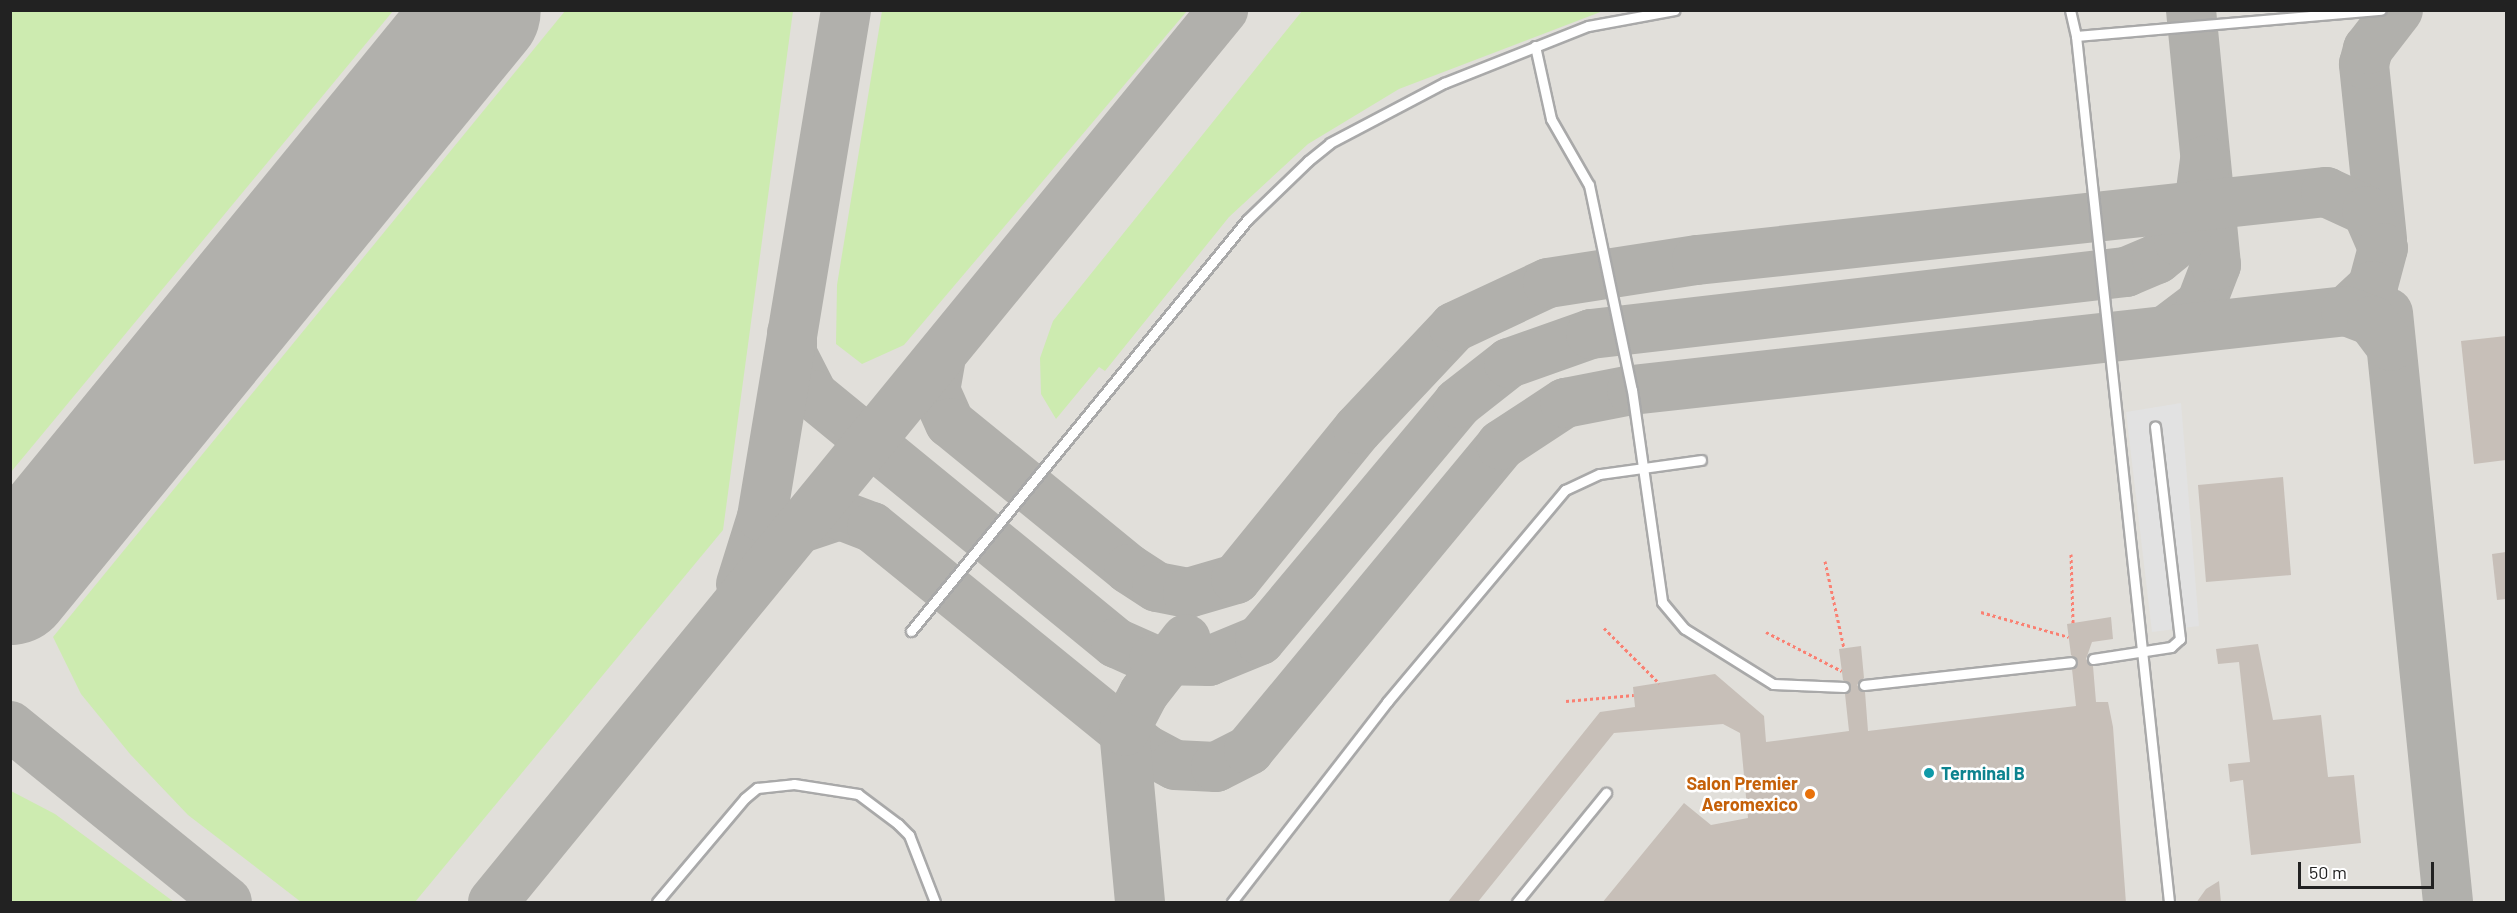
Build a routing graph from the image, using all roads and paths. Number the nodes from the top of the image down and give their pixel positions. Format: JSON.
{"nodes":[{"id":1,"x":1675,"y":10,"type":"edge"},
{"id":2,"x":2070,"y":10,"type":"edge"},
{"id":3,"x":2381,"y":10,"type":"edge"},
{"id":4,"x":2076,"y":36,"type":"junction"},
{"id":5,"x":1535,"y":46,"type":"junction"},
{"id":6,"x":2155,"y":426,"type":"dead end"},
{"id":7,"x":1701,"y":460,"type":"dead end"},
{"id":8,"x":1645,"y":467,"type":"junction"},
{"id":9,"x":2071,"y":554,"type":"dead end"},
{"id":10,"x":1825,"y":561,"type":"dead end"},
{"id":11,"x":1981,"y":612,"type":"dead end"},
{"id":12,"x":2073,"y":623,"type":"dead end"},
{"id":13,"x":1604,"y":628,"type":"dead end"},
{"id":14,"x":911,"y":631,"type":"dead end"},
{"id":15,"x":1766,"y":632,"type":"dead end"},
{"id":16,"x":2069,"y":638,"type":"dead end"},
{"id":17,"x":1844,"y":648,"type":"dead end"},
{"id":18,"x":2140,"y":654,"type":"junction"},
{"id":19,"x":2093,"y":659,"type":"dead end"},
{"id":20,"x":2071,"y":662,"type":"dead end"},
{"id":21,"x":1842,"y":671,"type":"dead end"},
{"id":22,"x":1659,"y":683,"type":"dead end"},
{"id":23,"x":1864,"y":685,"type":"dead end"},
{"id":24,"x":1844,"y":687,"type":"dead end"},
{"id":25,"x":1634,"y":695,"type":"dead end"},
{"id":26,"x":1566,"y":701,"type":"dead end"},
{"id":27,"x":1606,"y":793,"type":"dead end"},
{"id":28,"x":657,"y":903,"type":"edge"},
{"id":29,"x":935,"y":903,"type":"edge"},
{"id":30,"x":1232,"y":903,"type":"edge"},
{"id":31,"x":1517,"y":903,"type":"edge"},
{"id":32,"x":2169,"y":903,"type":"edge"}],
"edges":[{"from":1,"to":5,"type":"lane"},
{"from":2,"to":4,"type":"lane"},
{"from":3,"to":4,"type":"lane"},
{"from":4,"to":18,"type":"lane"},
{"from":5,"to":8,"type":"lane"},
{"from":5,"to":14,"type":"lane"},
{"from":6,"to":18,"type":"lane"},
{"from":7,"to":8,"type":"lane"},
{"from":8,"to":24,"type":"lane"},
{"from":8,"to":30,"type":"lane"},
{"from":9,"to":12,"type":"path"},
{"from":10,"to":17,"type":"path"},
{"from":11,"to":16,"type":"path"},
{"from":13,"to":22,"type":"path"},
{"from":15,"to":21,"type":"path"},
{"from":18,"to":19,"type":"lane"},
{"from":18,"to":32,"type":"lane"},
{"from":20,"to":23,"type":"lane"},
{"from":25,"to":26,"type":"path"},
{"from":27,"to":31,"type":"lane"},
{"from":28,"to":29,"type":"lane"}]}
